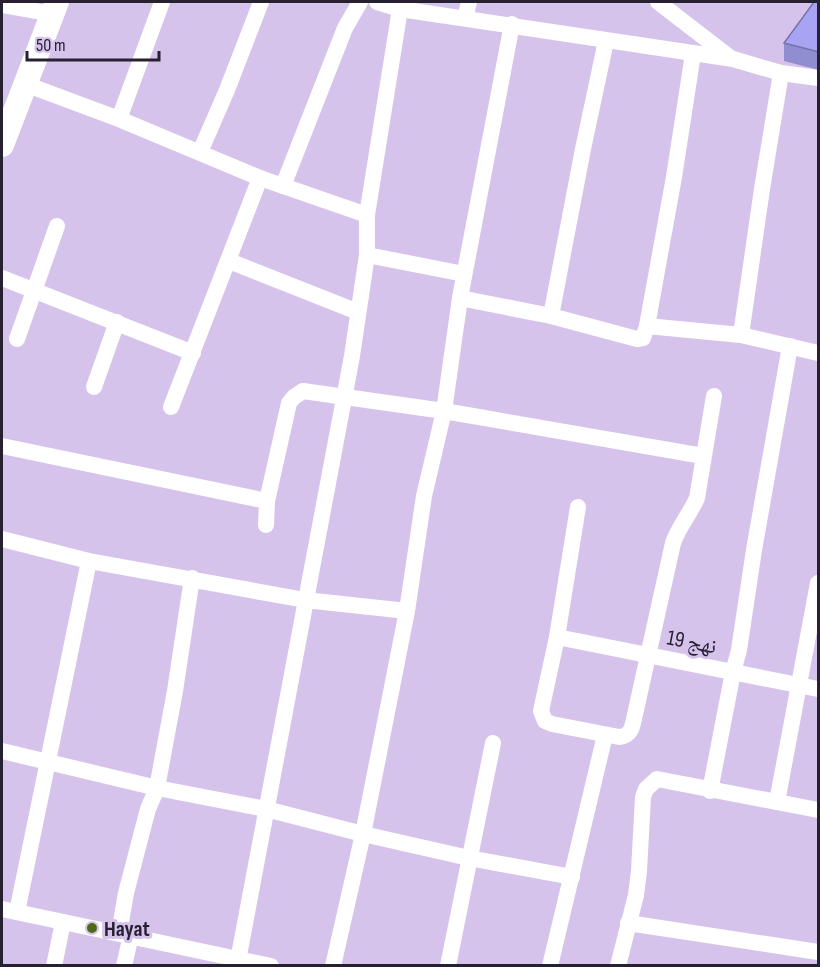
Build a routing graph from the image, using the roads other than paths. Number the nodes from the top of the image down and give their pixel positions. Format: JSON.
{"nodes":[{"id":1,"x":162,"y":2,"type":"edge"},
{"id":2,"x":261,"y":2,"type":"edge"},
{"id":3,"x":360,"y":2,"type":"edge"},
{"id":4,"x":377,"y":2,"type":"edge"},
{"id":5,"x":658,"y":2,"type":"edge"},
{"id":6,"x":2,"y":5,"type":"edge"},
{"id":7,"x":55,"y":8,"type":"edge"},
{"id":8,"x":400,"y":9,"type":"junction"},
{"id":9,"x":467,"y":10,"type":"edge"},
{"id":10,"x":512,"y":24,"type":"junction"},
{"id":11,"x":606,"y":41,"type":"junction"},
{"id":12,"x":693,"y":54,"type":"junction"},
{"id":13,"x":733,"y":59,"type":"junction"},
{"id":14,"x":781,"y":73,"type":"junction"},
{"id":15,"x":819,"y":78,"type":"edge"},
{"id":16,"x":25,"y":84,"type":"junction"},
{"id":17,"x":118,"y":119,"type":"junction"},
{"id":18,"x":4,"y":132,"type":"edge"},
{"id":19,"x":200,"y":152,"type":"junction"},
{"id":20,"x":260,"y":178,"type":"junction"},
{"id":21,"x":283,"y":186,"type":"junction"},
{"id":22,"x":367,"y":214,"type":"junction"},
{"id":23,"x":57,"y":226,"type":"dead end"},
{"id":24,"x":367,"y":255,"type":"junction"},
{"id":25,"x":229,"y":261,"type":"junction"},
{"id":26,"x":464,"y":274,"type":"junction"},
{"id":27,"x":2,"y":278,"type":"edge"},
{"id":28,"x":35,"y":290,"type":"junction"},
{"id":29,"x":460,"y":298,"type":"junction"},
{"id":30,"x":358,"y":312,"type":"junction"},
{"id":31,"x":551,"y":316,"type":"junction"},
{"id":32,"x":117,"y":322,"type":"junction"},
{"id":33,"x":647,"y":326,"type":"junction"},
{"id":34,"x":741,"y":335,"type":"junction"},
{"id":35,"x":16,"y":339,"type":"dead end"},
{"id":36,"x":790,"y":346,"type":"junction"},
{"id":37,"x":193,"y":353,"type":"junction"},
{"id":38,"x":819,"y":353,"type":"edge"},
{"id":39,"x":94,"y":387,"type":"dead end"},
{"id":40,"x":345,"y":396,"type":"junction"},
{"id":41,"x":714,"y":396,"type":"dead end"},
{"id":42,"x":171,"y":407,"type":"dead end"},
{"id":43,"x":444,"y":411,"type":"junction"},
{"id":44,"x":2,"y":446,"type":"edge"},
{"id":45,"x":703,"y":456,"type":"junction"},
{"id":46,"x":267,"y":501,"type":"junction"},
{"id":47,"x":578,"y":507,"type":"dead end"},
{"id":48,"x":266,"y":525,"type":"dead end"},
{"id":49,"x":2,"y":539,"type":"edge"},
{"id":50,"x":89,"y":561,"type":"junction"},
{"id":51,"x":192,"y":578,"type":"junction"},
{"id":52,"x":819,"y":583,"type":"edge"},
{"id":53,"x":305,"y":600,"type":"junction"},
{"id":54,"x":407,"y":611,"type":"junction"},
{"id":55,"x":556,"y":637,"type":"junction"},
{"id":56,"x":648,"y":655,"type":"junction"},
{"id":57,"x":733,"y":672,"type":"junction"},
{"id":58,"x":798,"y":684,"type":"junction"},
{"id":59,"x":819,"y":689,"type":"edge"},
{"id":60,"x":605,"y":735,"type":"junction"},
{"id":61,"x":493,"y":743,"type":"dead end"},
{"id":62,"x":2,"y":751,"type":"edge"},
{"id":63,"x":47,"y":762,"type":"junction"},
{"id":64,"x":157,"y":788,"type":"junction"},
{"id":65,"x":710,"y":791,"type":"junction"},
{"id":66,"x":777,"y":802,"type":"junction"},
{"id":67,"x":266,"y":809,"type":"junction"},
{"id":68,"x":819,"y":810,"type":"edge"},
{"id":69,"x":363,"y":834,"type":"junction"},
{"id":70,"x":469,"y":858,"type":"junction"},
{"id":71,"x":572,"y":877,"type":"junction"},
{"id":72,"x":9,"y":911,"type":"edge"},
{"id":73,"x":63,"y":922,"type":"junction"},
{"id":74,"x":628,"y":923,"type":"junction"},
{"id":75,"x":124,"y":934,"type":"junction"},
{"id":76,"x":819,"y":952,"type":"edge"},
{"id":77,"x":192,"y":958,"type":"edge"},
{"id":78,"x":238,"y":962,"type":"edge"},
{"id":79,"x":54,"y":966,"type":"edge"},
{"id":80,"x":124,"y":966,"type":"edge"},
{"id":81,"x":271,"y":966,"type":"edge"},
{"id":82,"x":333,"y":966,"type":"edge"},
{"id":83,"x":448,"y":966,"type":"edge"},
{"id":84,"x":550,"y":966,"type":"edge"},
{"id":85,"x":618,"y":966,"type":"edge"}],
"edges":[{"from":1,"to":17,"type":"street"},
{"from":2,"to":19,"type":"street"},
{"from":3,"to":21,"type":"street"},
{"from":4,"to":8,"type":"street"},
{"from":5,"to":13,"type":"street"},
{"from":6,"to":7,"type":"street"},
{"from":7,"to":16,"type":"main road"},
{"from":8,"to":9,"type":"street"},
{"from":8,"to":22,"type":"street"},
{"from":9,"to":10,"type":"street"},
{"from":10,"to":11,"type":"street"},
{"from":10,"to":26,"type":"street"},
{"from":11,"to":12,"type":"street"},
{"from":11,"to":31,"type":"street"},
{"from":12,"to":13,"type":"street"},
{"from":12,"to":33,"type":"street"},
{"from":13,"to":14,"type":"street"},
{"from":14,"to":15,"type":"street"},
{"from":14,"to":34,"type":"street"},
{"from":16,"to":17,"type":"street"},
{"from":16,"to":18,"type":"main road"},
{"from":17,"to":19,"type":"street"},
{"from":19,"to":20,"type":"street"},
{"from":20,"to":21,"type":"street"},
{"from":20,"to":25,"type":"street"},
{"from":21,"to":22,"type":"street"},
{"from":22,"to":24,"type":"street"},
{"from":23,"to":28,"type":"street"},
{"from":24,"to":26,"type":"street"},
{"from":24,"to":30,"type":"street"},
{"from":25,"to":30,"type":"street"},
{"from":25,"to":37,"type":"street"},
{"from":26,"to":29,"type":"street"},
{"from":27,"to":28,"type":"street"},
{"from":28,"to":32,"type":"street"},
{"from":28,"to":35,"type":"street"},
{"from":29,"to":31,"type":"street"},
{"from":29,"to":43,"type":"street"},
{"from":30,"to":40,"type":"street"},
{"from":31,"to":33,"type":"street"},
{"from":32,"to":37,"type":"street"},
{"from":32,"to":39,"type":"street"},
{"from":33,"to":34,"type":"street"},
{"from":34,"to":36,"type":"street"},
{"from":36,"to":38,"type":"street"},
{"from":36,"to":57,"type":"street"},
{"from":37,"to":42,"type":"street"},
{"from":40,"to":43,"type":"street"},
{"from":40,"to":46,"type":"street"},
{"from":40,"to":53,"type":"street"},
{"from":41,"to":45,"type":"street"},
{"from":43,"to":45,"type":"street"},
{"from":43,"to":54,"type":"street"},
{"from":44,"to":46,"type":"street"},
{"from":45,"to":56,"type":"street"},
{"from":46,"to":48,"type":"street"},
{"from":47,"to":55,"type":"street"},
{"from":49,"to":50,"type":"street"},
{"from":50,"to":51,"type":"street"},
{"from":50,"to":63,"type":"street"},
{"from":51,"to":53,"type":"street"},
{"from":51,"to":64,"type":"street"},
{"from":52,"to":58,"type":"street"},
{"from":53,"to":54,"type":"street"},
{"from":53,"to":67,"type":"street"},
{"from":54,"to":69,"type":"street"},
{"from":55,"to":56,"type":"street","name":"نهج 19"},
{"from":55,"to":60,"type":"street"},
{"from":56,"to":57,"type":"street","name":"نهج 19"},
{"from":56,"to":60,"type":"street"},
{"from":57,"to":58,"type":"street","name":"نهج 19"},
{"from":57,"to":65,"type":"street"},
{"from":58,"to":59,"type":"street","name":"نهج 19"},
{"from":58,"to":66,"type":"street"},
{"from":60,"to":71,"type":"street"},
{"from":61,"to":70,"type":"street"},
{"from":62,"to":63,"type":"street"},
{"from":63,"to":64,"type":"street"},
{"from":63,"to":72,"type":"street"},
{"from":64,"to":67,"type":"street"},
{"from":64,"to":75,"type":"street"},
{"from":65,"to":66,"type":"street"},
{"from":65,"to":74,"type":"street"},
{"from":66,"to":68,"type":"street"},
{"from":67,"to":69,"type":"street"},
{"from":67,"to":78,"type":"street"},
{"from":69,"to":70,"type":"street"},
{"from":69,"to":82,"type":"street"},
{"from":70,"to":71,"type":"street"},
{"from":70,"to":83,"type":"street"},
{"from":71,"to":84,"type":"street"},
{"from":72,"to":73,"type":"street"},
{"from":73,"to":75,"type":"street"},
{"from":73,"to":79,"type":"street"},
{"from":74,"to":76,"type":"street"},
{"from":74,"to":85,"type":"street"},
{"from":75,"to":77,"type":"street"},
{"from":75,"to":80,"type":"street"},
{"from":77,"to":78,"type":"street"},
{"from":78,"to":81,"type":"street"}]}
